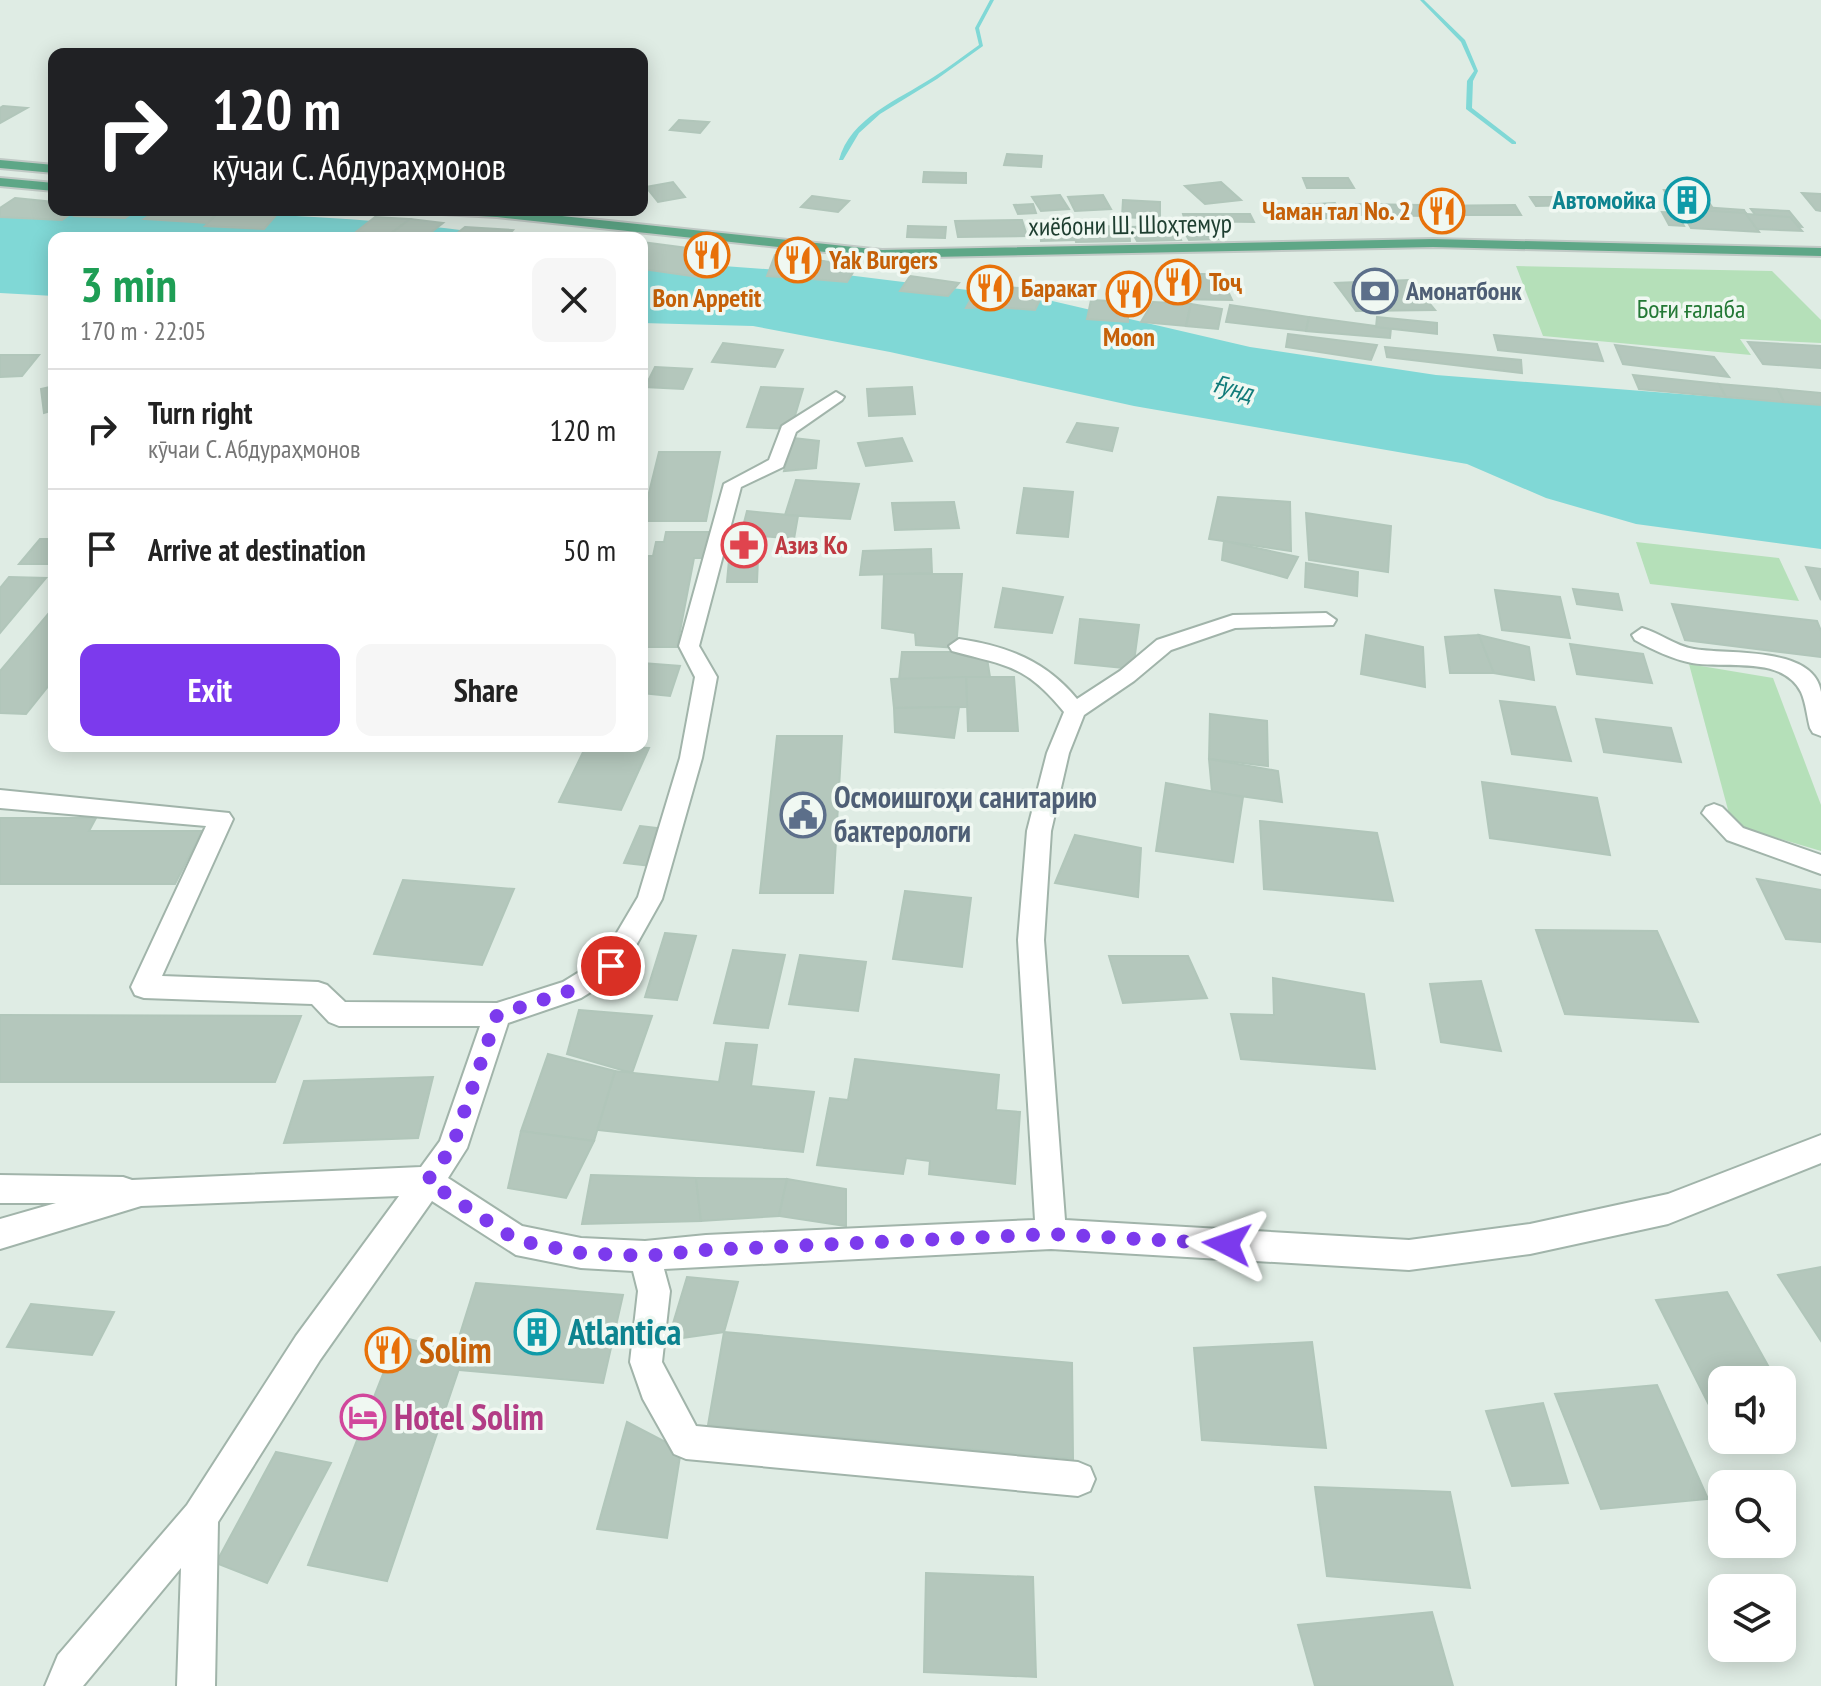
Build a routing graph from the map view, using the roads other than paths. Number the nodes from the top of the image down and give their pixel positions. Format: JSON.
{"nodes":[{"id":1,"x":0,"y":165,"type":"edge"},
{"id":2,"x":48,"y":169,"type":"edge"},
{"id":3,"x":0,"y":182,"type":"edge"},
{"id":4,"x":48,"y":186,"type":"edge"},
{"id":5,"x":525,"y":216,"type":"edge"},
{"id":6,"x":1821,"y":252,"type":"edge"},
{"id":7,"x":836,"y":397,"type":"dead end"},
{"id":8,"x":1326,"y":620,"type":"dead end"},
{"id":9,"x":1642,"y":635,"type":"dead end"},
{"id":10,"x":959,"y":646,"type":"dead end"},
{"id":11,"x":1075,"y":711,"type":"junction"},
{"id":12,"x":1821,"y":728,"type":"edge"},
{"id":13,"x":0,"y":799,"type":"edge"},
{"id":14,"x":1714,"y":813,"type":"dead end"},
{"id":15,"x":1821,"y":865,"type":"edge"},
{"id":16,"x":497,"y":1015,"type":"junction"},
{"id":17,"x":1821,"y":1149,"type":"edge"},
{"id":18,"x":427,"y":1181,"type":"junction"},
{"id":19,"x":0,"y":1189,"type":"edge"},
{"id":20,"x":141,"y":1192,"type":"junction"},
{"id":21,"x":0,"y":1234,"type":"edge"},
{"id":22,"x":1051,"y":1234,"type":"junction"},
{"id":23,"x":645,"y":1256,"type":"junction"},
{"id":24,"x":1078,"y":1479,"type":"dead end"},
{"id":25,"x":200,"y":1518,"type":"junction"},
{"id":26,"x":64,"y":1686,"type":"edge"},
{"id":27,"x":196,"y":1686,"type":"edge"}],
"edges":[{"from":1,"to":2,"type":"main road"},
{"from":3,"to":4,"type":"main road"},
{"from":5,"to":6,"type":"main road","name":"хиёбони Ш. Шоҳтемур"},
{"from":7,"to":16,"type":"street"},
{"from":8,"to":11,"type":"street"},
{"from":9,"to":12,"type":"street"},
{"from":10,"to":11,"type":"street"},
{"from":11,"to":22,"type":"street"},
{"from":13,"to":16,"type":"street"},
{"from":14,"to":15,"type":"street"},
{"from":16,"to":18,"type":"street"},
{"from":17,"to":22,"type":"street"},
{"from":18,"to":20,"type":"street"},
{"from":18,"to":23,"type":"street"},
{"from":18,"to":25,"type":"street"},
{"from":19,"to":20,"type":"street"},
{"from":20,"to":21,"type":"street"},
{"from":22,"to":23,"type":"street"},
{"from":23,"to":24,"type":"street"},
{"from":25,"to":26,"type":"street"},
{"from":25,"to":27,"type":"street"}]}
